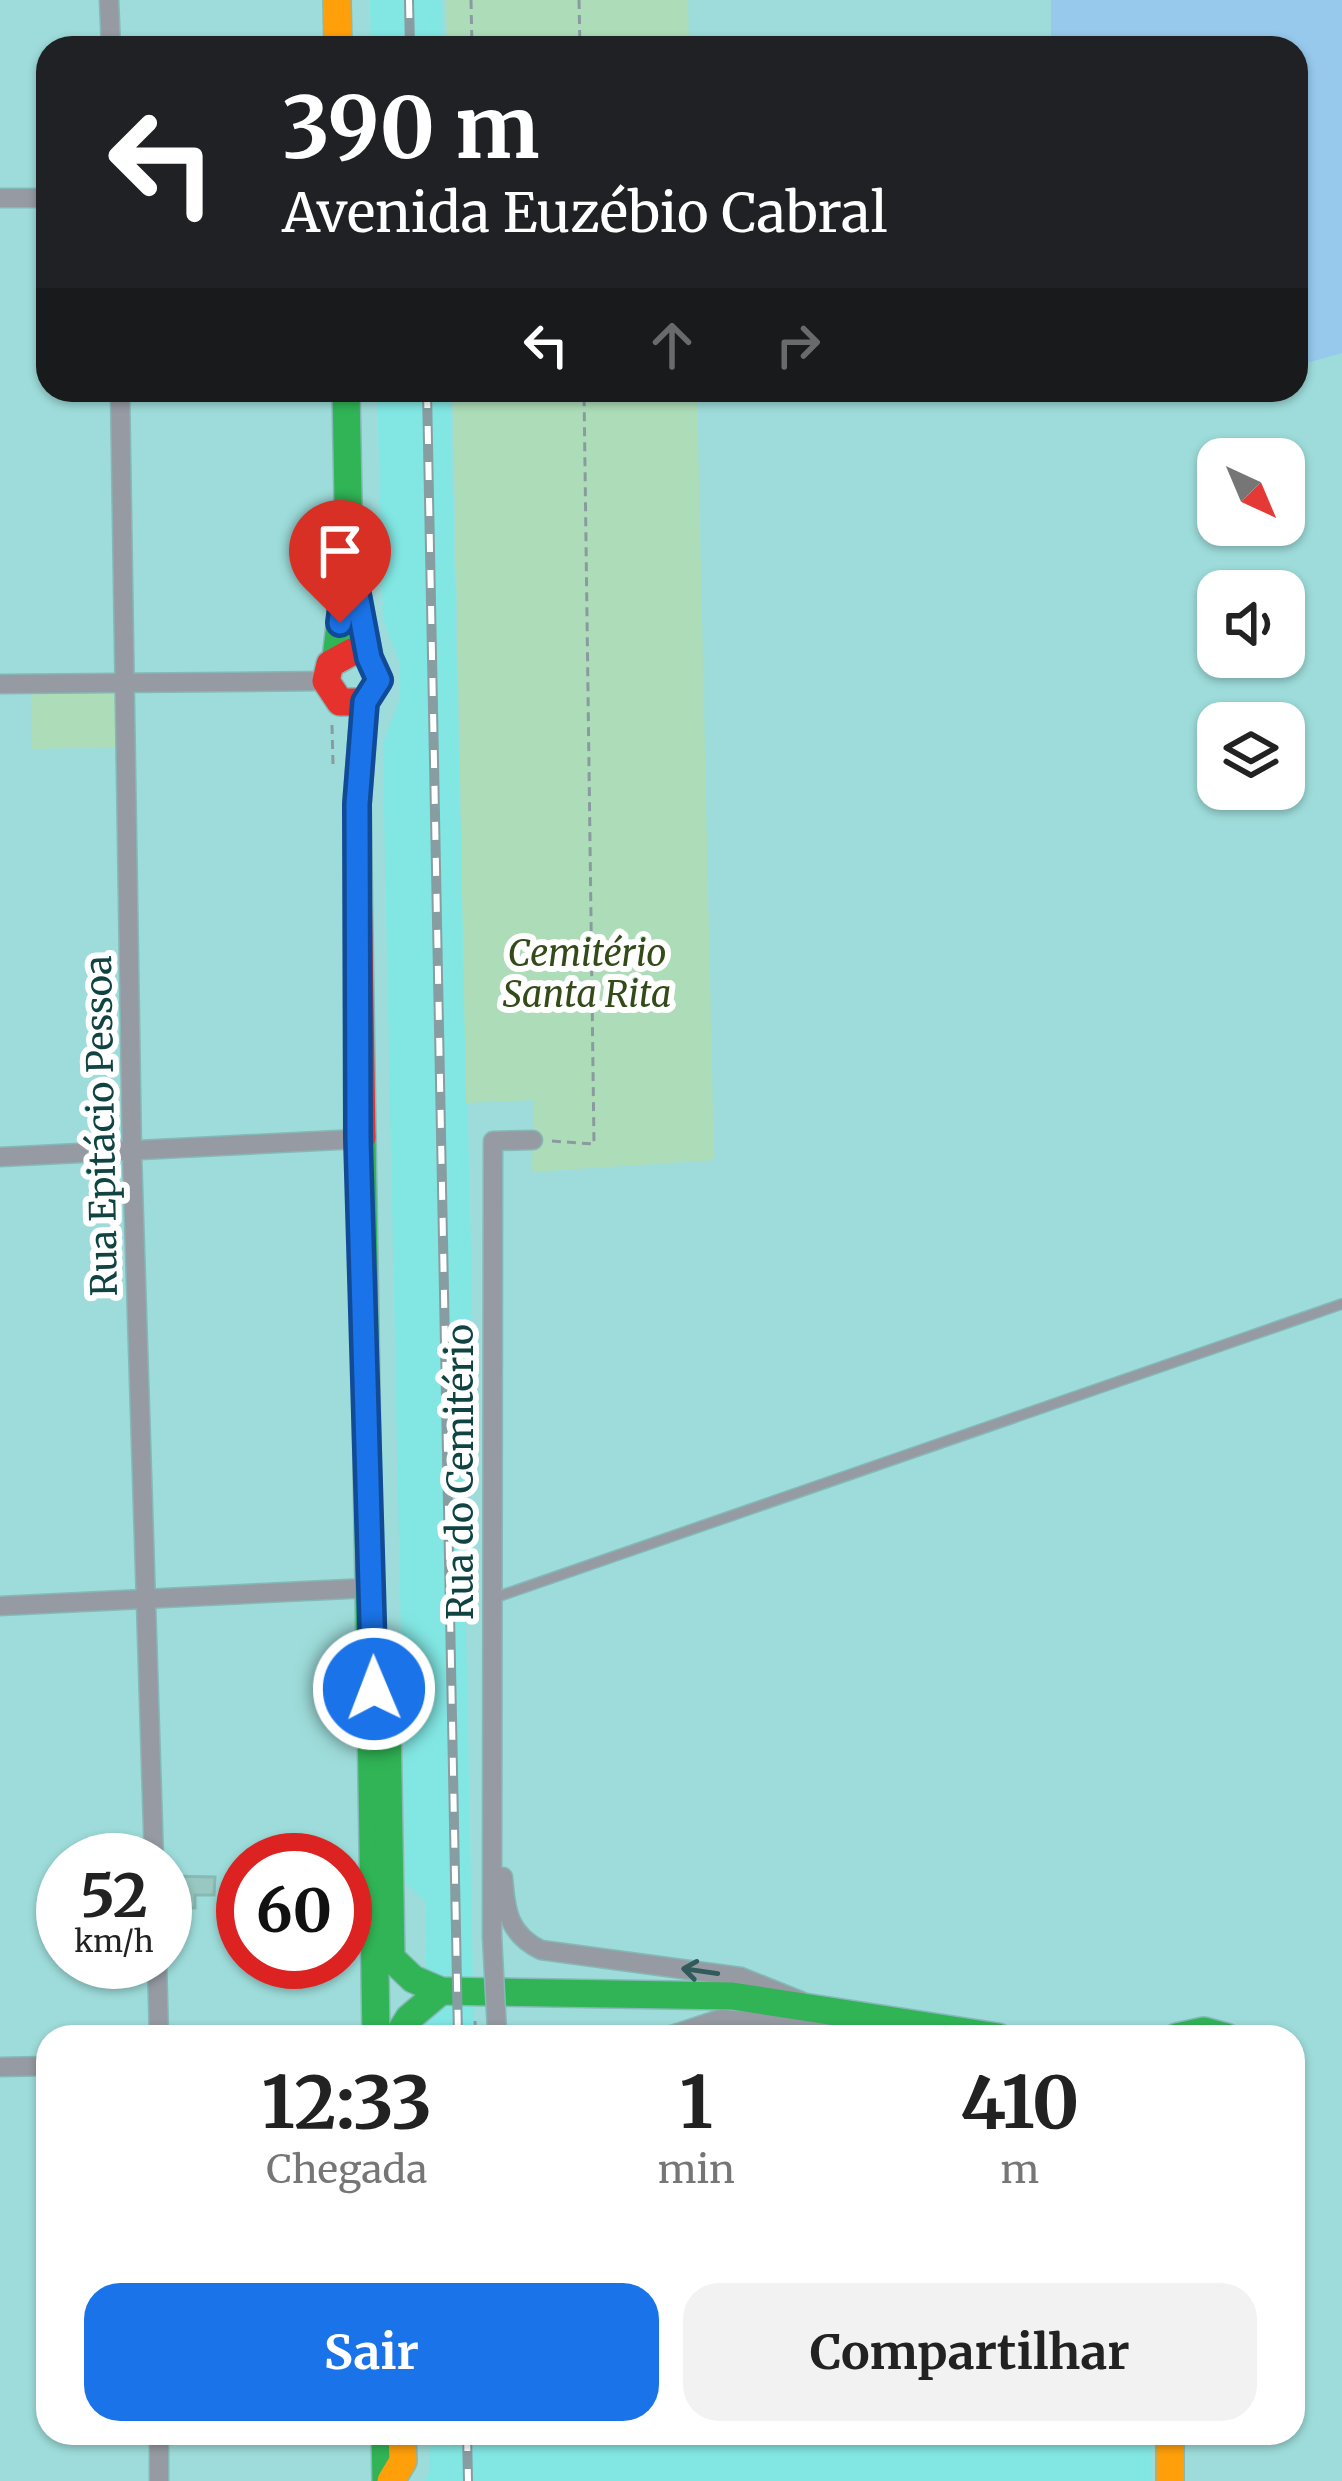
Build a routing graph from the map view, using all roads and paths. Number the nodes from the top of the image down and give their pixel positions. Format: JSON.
{"nodes":[{"id":1,"x":109,"y":0,"type":"edge"},
{"id":2,"x":337,"y":0,"type":"edge"},
{"id":3,"x":471,"y":0,"type":"edge"},
{"id":4,"x":579,"y":0,"type":"edge"},
{"id":5,"x":110,"y":36,"type":"edge"},
{"id":6,"x":338,"y":36,"type":"edge"},
{"id":7,"x":472,"y":36,"type":"edge"},
{"id":8,"x":580,"y":36,"type":"edge"},
{"id":9,"x":0,"y":198,"type":"edge"},
{"id":10,"x":36,"y":198,"type":"edge"},
{"id":11,"x":120,"y":402,"type":"edge"},
{"id":12,"x":346,"y":402,"type":"edge"},
{"id":13,"x":584,"y":402,"type":"edge"},
{"id":14,"x":349,"y":552,"type":"junction"},
{"id":15,"x":369,"y":658,"type":"junction"},
{"id":16,"x":126,"y":682,"type":"junction"},
{"id":17,"x":0,"y":684,"type":"edge"},
{"id":18,"x":342,"y":686,"type":"junction"},
{"id":19,"x":358,"y":1139,"type":"junction"},
{"id":20,"x":533,"y":1140,"type":"joint"},
{"id":21,"x":132,"y":1154,"type":"junction"},
{"id":22,"x":0,"y":1157,"type":"edge"},
{"id":23,"x":1342,"y":1304,"type":"edge"},
{"id":24,"x":369,"y":1588,"type":"junction"},
{"id":25,"x":494,"y":1598,"type":"junction"},
{"id":26,"x":148,"y":1602,"type":"junction"},
{"id":27,"x":0,"y":1606,"type":"edge"},
{"id":28,"x":373,"y":1646,"type":"junction"},
{"id":29,"x":153,"y":1833,"type":"edge"},
{"id":30,"x":494,"y":1843,"type":"junction"},
{"id":31,"x":158,"y":1989,"type":"edge"},
{"id":32,"x":441,"y":1991,"type":"junction"},
{"id":33,"x":810,"y":2007,"type":"junction"},
{"id":34,"x":475,"y":2021,"type":"dead end"},
{"id":35,"x":159,"y":2025,"type":"edge"},
{"id":36,"x":376,"y":2025,"type":"edge"},
{"id":37,"x":405,"y":2025,"type":"edge"},
{"id":38,"x":475,"y":2025,"type":"edge"},
{"id":39,"x":498,"y":2025,"type":"edge"},
{"id":40,"x":703,"y":2025,"type":"edge"},
{"id":41,"x":899,"y":2025,"type":"edge"},
{"id":42,"x":923,"y":2025,"type":"edge"},
{"id":43,"x":36,"y":2066,"type":"edge"},
{"id":44,"x":0,"y":2067,"type":"edge"},
{"id":45,"x":159,"y":2445,"type":"edge"},
{"id":46,"x":386,"y":2445,"type":"edge"},
{"id":47,"x":402,"y":2445,"type":"edge"},
{"id":48,"x":1170,"y":2445,"type":"edge"},
{"id":49,"x":159,"y":2481,"type":"edge"},
{"id":50,"x":389,"y":2481,"type":"edge"},
{"id":51,"x":1170,"y":2481,"type":"edge"}],
"edges":[{"from":1,"to":5,"type":"street"},
{"from":2,"to":6,"type":"main road"},
{"from":3,"to":7,"type":"path"},
{"from":4,"to":8,"type":"path"},
{"from":9,"to":10,"type":"street"},
{"from":11,"to":16,"type":"street","name":"Rua Epitácio Pessoa"},
{"from":12,"to":14,"type":"main road"},
{"from":13,"to":20,"type":"path"},
{"from":14,"to":15,"type":"main road"},
{"from":14,"to":18,"type":"main road"},
{"from":15,"to":18,"type":"main road"},
{"from":15,"to":18,"type":"main road"},
{"from":16,"to":17,"type":"street"},
{"from":16,"to":18,"type":"street"},
{"from":16,"to":21,"type":"street","name":"Rua Epitácio Pessoa"},
{"from":18,"to":19,"type":"main road"},
{"from":19,"to":21,"type":"street"},
{"from":19,"to":24,"type":"main road"},
{"from":20,"to":25,"type":"street","name":"Rua do Cemitério"},
{"from":21,"to":22,"type":"street"},
{"from":21,"to":26,"type":"street","name":"Rua Epitácio Pessoa"},
{"from":23,"to":25,"type":"lane"},
{"from":24,"to":26,"type":"street"},
{"from":24,"to":28,"type":"main road"},
{"from":25,"to":30,"type":"street","name":"Rua do Cemitério"},
{"from":26,"to":27,"type":"street"},
{"from":26,"to":29,"type":"street","name":"Rua Epitácio Pessoa"},
{"from":28,"to":32,"type":"main road"},
{"from":28,"to":36,"type":"main road"},
{"from":33,"to":30,"type":"street","name":"Rua do Cemitério","one_way":true},
{"from":30,"to":39,"type":"street","name":"Rua do Cemitério","bridge":true},
{"from":31,"to":35,"type":"street"},
{"from":32,"to":33,"type":"main road"},
{"from":32,"to":37,"type":"main road"},
{"from":33,"to":42,"type":"main road"},
{"from":34,"to":38,"type":"path"},
{"from":40,"to":41,"type":"street"},
{"from":43,"to":44,"type":"street"},
{"from":45,"to":49,"type":"street"},
{"from":46,"to":50,"type":"main road"},
{"from":47,"to":50,"type":"main road"},
{"from":48,"to":51,"type":"main road"}]}
